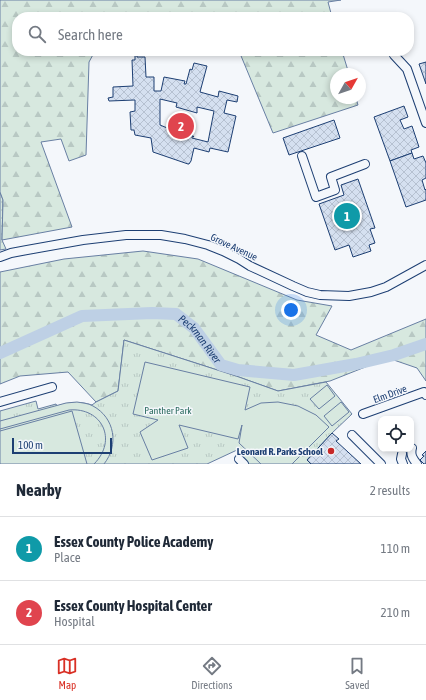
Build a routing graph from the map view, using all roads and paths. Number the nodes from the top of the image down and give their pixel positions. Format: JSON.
{"nodes":[{"id":1,"x":395,"y":56,"type":"edge"},
{"id":2,"x":426,"y":122,"type":"edge"},
{"id":3,"x":302,"y":156,"type":"dead end"},
{"id":4,"x":365,"y":164,"type":"dead end"},
{"id":5,"x":0,"y":257,"type":"edge"},
{"id":6,"x":426,"y":265,"type":"edge"},
{"id":7,"x":52,"y":387,"type":"dead end"},
{"id":8,"x":425,"y":393,"type":"edge"},
{"id":9,"x":0,"y":402,"type":"edge"},
{"id":10,"x":363,"y":414,"type":"dead end"},
{"id":11,"x":352,"y":436,"type":"dead end"},
{"id":12,"x":411,"y":452,"type":"edge"},
{"id":13,"x":402,"y":454,"type":"dead end"},
{"id":14,"x":381,"y":464,"type":"edge"},
{"id":15,"x":403,"y":464,"type":"edge"},
{"id":16,"x":417,"y":464,"type":"edge"}],
"edges":[{"from":1,"to":2,"type":"street"},
{"from":3,"to":4,"type":"street"},
{"from":5,"to":6,"type":"street","name":"Grove Avenue"},
{"from":7,"to":9,"type":"street"},
{"from":8,"to":10,"type":"street","name":"Elm Drive"},
{"from":11,"to":14,"type":"street"},
{"from":12,"to":16,"type":"street"},
{"from":13,"to":15,"type":"street"}]}
